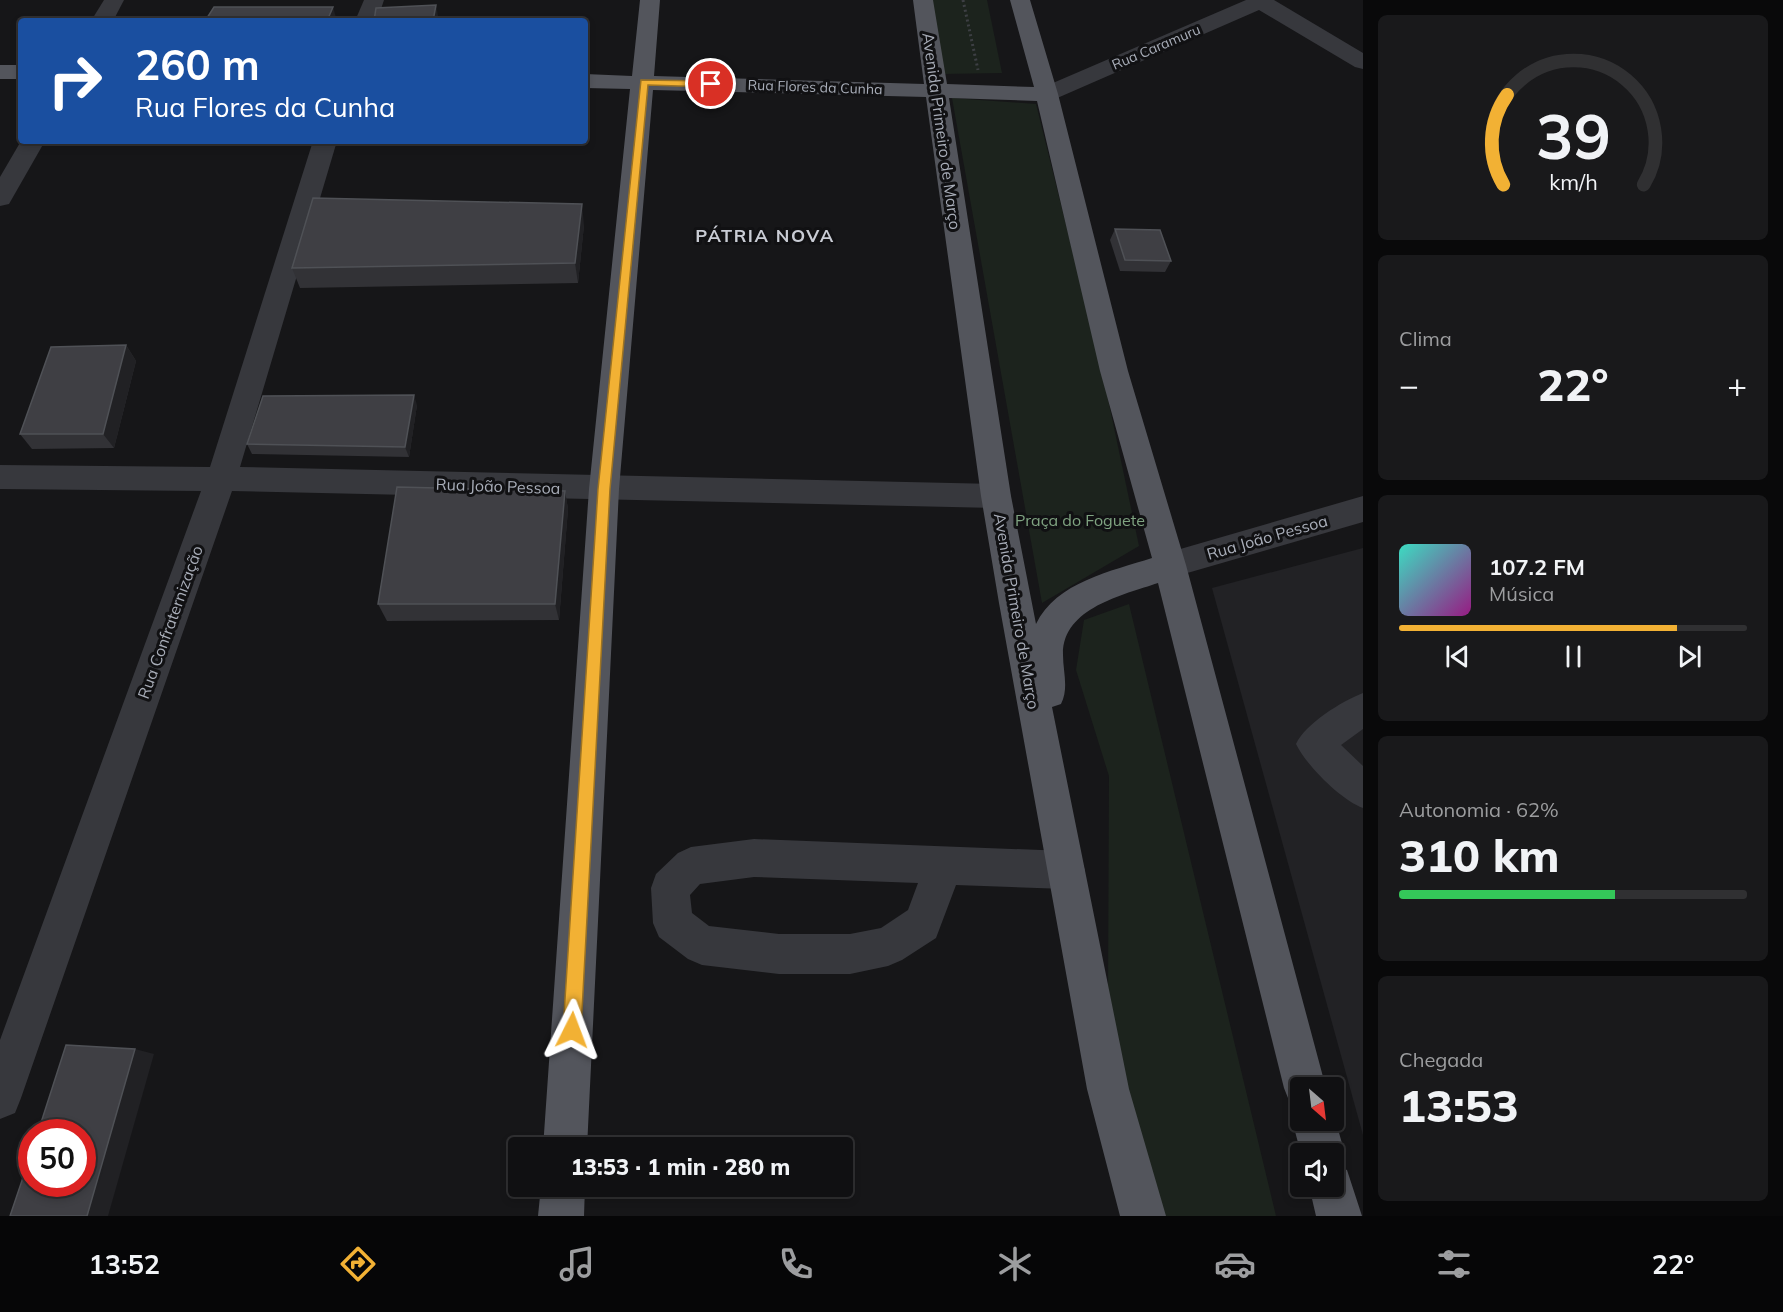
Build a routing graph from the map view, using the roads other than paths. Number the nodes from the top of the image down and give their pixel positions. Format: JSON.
{"nodes":[{"id":1,"x":114,"y":0,"type":"edge"},
{"id":2,"x":374,"y":0,"type":"edge"},
{"id":3,"x":650,"y":0,"type":"edge"},
{"id":4,"x":923,"y":0,"type":"edge"},
{"id":5,"x":1020,"y":0,"type":"edge"},
{"id":6,"x":1262,"y":1,"type":"edge"},
{"id":7,"x":104,"y":18,"type":"edge"},
{"id":8,"x":367,"y":18,"type":"edge"},
{"id":9,"x":1363,"y":62,"type":"edge"},
{"id":10,"x":0,"y":72,"type":"edge"},
{"id":11,"x":18,"y":72,"type":"edge"},
{"id":12,"x":588,"y":81,"type":"edge"},
{"id":13,"x":644,"y":82,"type":"junction"},
{"id":14,"x":936,"y":90,"type":"junction"},
{"id":15,"x":1047,"y":94,"type":"junction"},
{"id":16,"x":31,"y":144,"type":"edge"},
{"id":17,"x":324,"y":144,"type":"edge"},
{"id":18,"x":0,"y":198,"type":"edge"},
{"id":19,"x":0,"y":477,"type":"edge"},
{"id":20,"x":221,"y":478,"type":"junction"},
{"id":21,"x":604,"y":489,"type":"junction"},
{"id":22,"x":996,"y":496,"type":"junction"},
{"id":23,"x":1363,"y":509,"type":"edge"},
{"id":24,"x":1170,"y":565,"type":"junction"},
{"id":25,"x":1363,"y":709,"type":"edge"},
{"id":26,"x":1363,"y":791,"type":"edge"},
{"id":27,"x":1064,"y":863,"type":"junction"},
{"id":28,"x":945,"y":867,"type":"junction"},
{"id":29,"x":1302,"y":1077,"type":"edge"},
{"id":30,"x":0,"y":1098,"type":"edge"},
{"id":31,"x":566,"y":1137,"type":"edge"},
{"id":32,"x":562,"y":1197,"type":"edge"},
{"id":33,"x":1334,"y":1197,"type":"edge"},
{"id":34,"x":561,"y":1216,"type":"edge"},
{"id":35,"x":1143,"y":1216,"type":"edge"},
{"id":36,"x":1339,"y":1216,"type":"edge"}],
"edges":[{"from":1,"to":7,"type":"street"},
{"from":2,"to":8,"type":"street"},
{"from":3,"to":13,"type":"main road"},
{"from":4,"to":14,"type":"main road","name":"Avenida Primeiro de Março"},
{"from":5,"to":15,"type":"main road"},
{"from":6,"to":9,"type":"street"},
{"from":6,"to":15,"type":"street","name":"Rua Caramuru"},
{"from":10,"to":11,"type":"main road"},
{"from":12,"to":13,"type":"main road","name":"Rua Flores da Cunha"},
{"from":13,"to":14,"type":"main road","name":"Rua Flores da Cunha"},
{"from":13,"to":21,"type":"main road"},
{"from":14,"to":15,"type":"main road","name":"Rua Flores da Cunha"},
{"from":14,"to":22,"type":"main road","name":"Avenida Primeiro de Março"},
{"from":15,"to":24,"type":"main road"},
{"from":16,"to":18,"type":"street"},
{"from":17,"to":20,"type":"street","name":"Rua Confraternização"},
{"from":19,"to":20,"type":"street","name":"Rua João Pessoa"},
{"from":20,"to":21,"type":"street","name":"Rua João Pessoa"},
{"from":20,"to":30,"type":"street","name":"Rua Confraternização"},
{"from":21,"to":22,"type":"street","name":"Rua João Pessoa"},
{"from":21,"to":31,"type":"main road"},
{"from":22,"to":27,"type":"main road","name":"Avenida Primeiro de Março"},
{"from":23,"to":24,"type":"street","name":"Rua João Pessoa"},
{"from":24,"to":27,"type":"main road"},
{"from":24,"to":29,"type":"main road"},
{"from":25,"to":26,"type":"street"},
{"from":27,"to":28,"type":"street"},
{"from":27,"to":35,"type":"main road","name":"Avenida Primeiro de Março"},
{"from":28,"to":28,"type":"street"},
{"from":32,"to":34,"type":"main road"},
{"from":33,"to":36,"type":"main road"}]}
